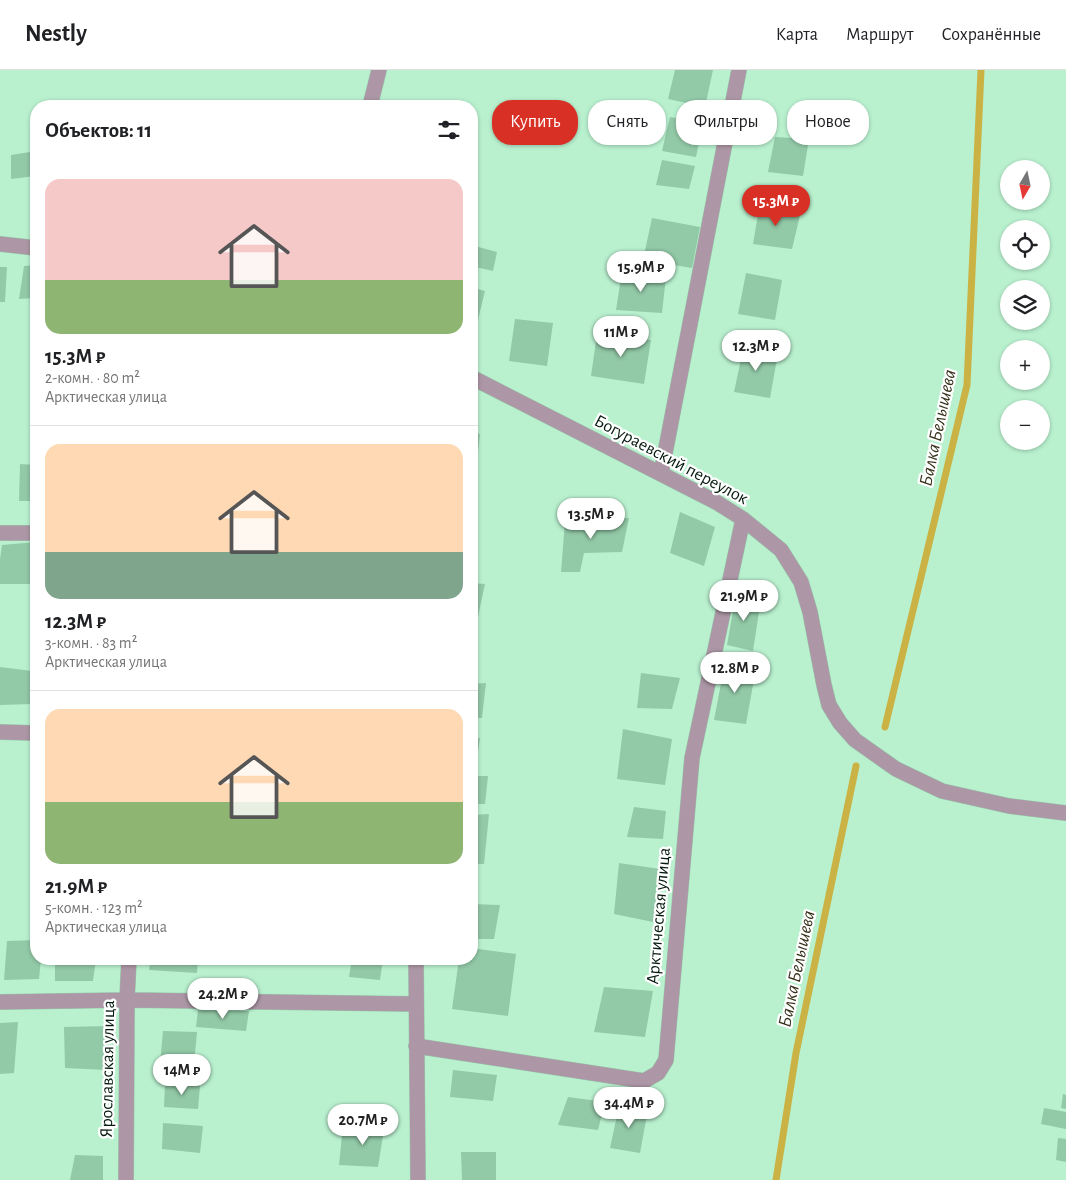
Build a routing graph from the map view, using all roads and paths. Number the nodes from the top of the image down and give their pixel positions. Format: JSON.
{"nodes":[{"id":1,"x":379,"y":70,"type":"edge"},
{"id":2,"x":739,"y":70,"type":"edge"},
{"id":3,"x":372,"y":100,"type":"edge"},
{"id":4,"x":0,"y":244,"type":"edge"},
{"id":5,"x":30,"y":247,"type":"edge"},
{"id":6,"x":478,"y":381,"type":"edge"},
{"id":7,"x":661,"y":474,"type":"junction"},
{"id":8,"x":744,"y":519,"type":"junction"},
{"id":9,"x":0,"y":533,"type":"edge"},
{"id":10,"x":30,"y":533,"type":"edge"},
{"id":11,"x":0,"y":732,"type":"edge"},
{"id":12,"x":30,"y":733,"type":"edge"},
{"id":13,"x":1066,"y":813,"type":"edge"},
{"id":14,"x":129,"y":965,"type":"edge"},
{"id":15,"x":416,"y":965,"type":"edge"},
{"id":16,"x":128,"y":1000,"type":"junction"},
{"id":17,"x":0,"y":1002,"type":"edge"},
{"id":18,"x":416,"y":1004,"type":"junction"},
{"id":19,"x":416,"y":1046,"type":"junction"},
{"id":20,"x":126,"y":1180,"type":"edge"},
{"id":21,"x":418,"y":1180,"type":"edge"}],
"edges":[{"from":1,"to":3,"type":"street"},
{"from":2,"to":7,"type":"street"},
{"from":4,"to":5,"type":"street"},
{"from":6,"to":7,"type":"street","name":"Богураевский переулок"},
{"from":7,"to":8,"type":"street","name":"Богураевский переулок"},
{"from":8,"to":13,"type":"street","name":"Богураевский переулок"},
{"from":8,"to":19,"type":"street","name":"Арктическая улица"},
{"from":9,"to":10,"type":"street"},
{"from":11,"to":12,"type":"street"},
{"from":14,"to":16,"type":"street","name":"Ярославская улица"},
{"from":15,"to":18,"type":"street"},
{"from":16,"to":17,"type":"street"},
{"from":16,"to":18,"type":"street"},
{"from":16,"to":20,"type":"street","name":"Ярославская улица"},
{"from":18,"to":19,"type":"street"},
{"from":19,"to":21,"type":"street"}]}
